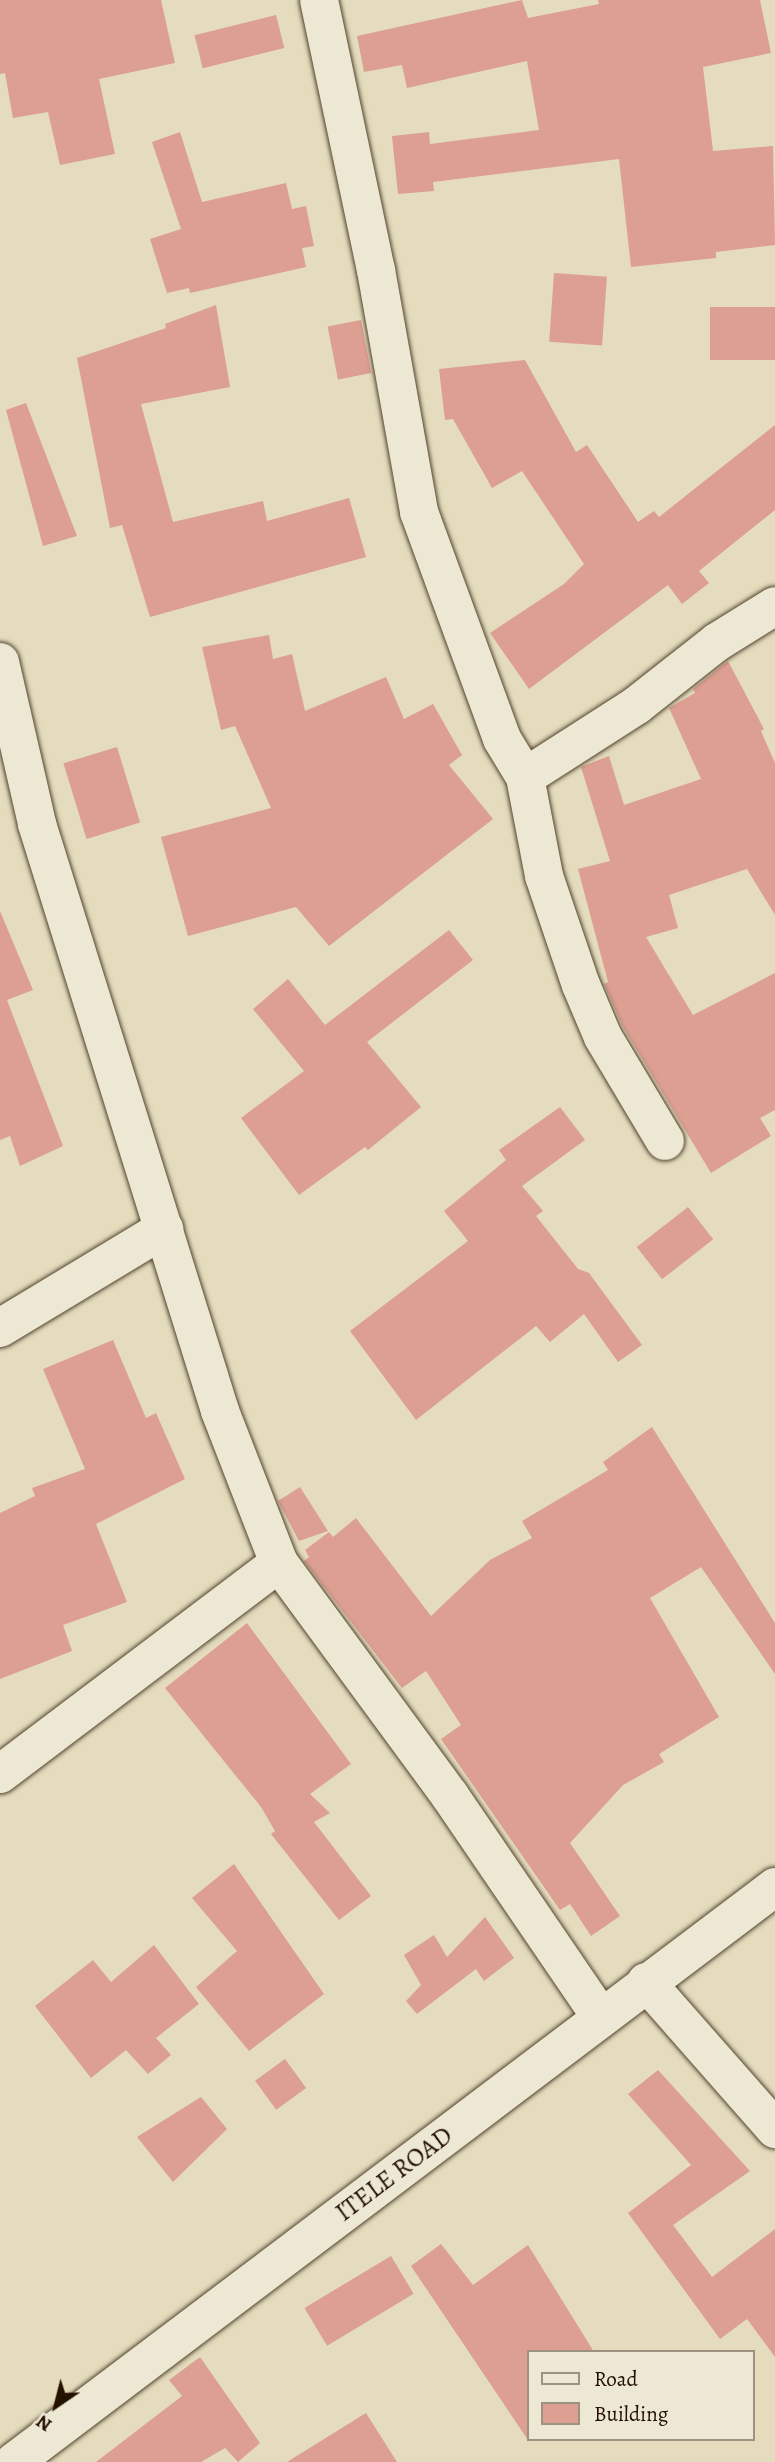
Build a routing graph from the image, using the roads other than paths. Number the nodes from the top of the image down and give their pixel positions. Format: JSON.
{"nodes":[{"id":1,"x":320,"y":0,"type":"edge"},
{"id":2,"x":775,"y":606,"type":"edge"},
{"id":3,"x":0,"y":662,"type":"edge"},
{"id":4,"x":525,"y":777,"type":"junction"},
{"id":5,"x":665,"y":1141,"type":"dead end"},
{"id":6,"x":164,"y":1229,"type":"junction"},
{"id":7,"x":0,"y":1328,"type":"edge"},
{"id":8,"x":279,"y":1563,"type":"junction"},
{"id":9,"x":0,"y":1774,"type":"edge"},
{"id":10,"x":775,"y":1888,"type":"edge"},
{"id":11,"x":646,"y":1982,"type":"junction"},
{"id":12,"x":601,"y":2017,"type":"junction"},
{"id":13,"x":775,"y":2129,"type":"edge"},
{"id":14,"x":14,"y":2462,"type":"edge"}],
"edges":[{"from":1,"to":4,"type":"street"},
{"from":2,"to":4,"type":"street"},
{"from":3,"to":6,"type":"street"},
{"from":4,"to":5,"type":"street"},
{"from":6,"to":7,"type":"street"},
{"from":6,"to":8,"type":"street"},
{"from":8,"to":9,"type":"street"},
{"from":8,"to":12,"type":"street"},
{"from":10,"to":11,"type":"street","name":"ITELE ROAD"},
{"from":11,"to":12,"type":"street","name":"ITELE ROAD"},
{"from":11,"to":13,"type":"street"},
{"from":12,"to":14,"type":"street","name":"ITELE ROAD"}]}
